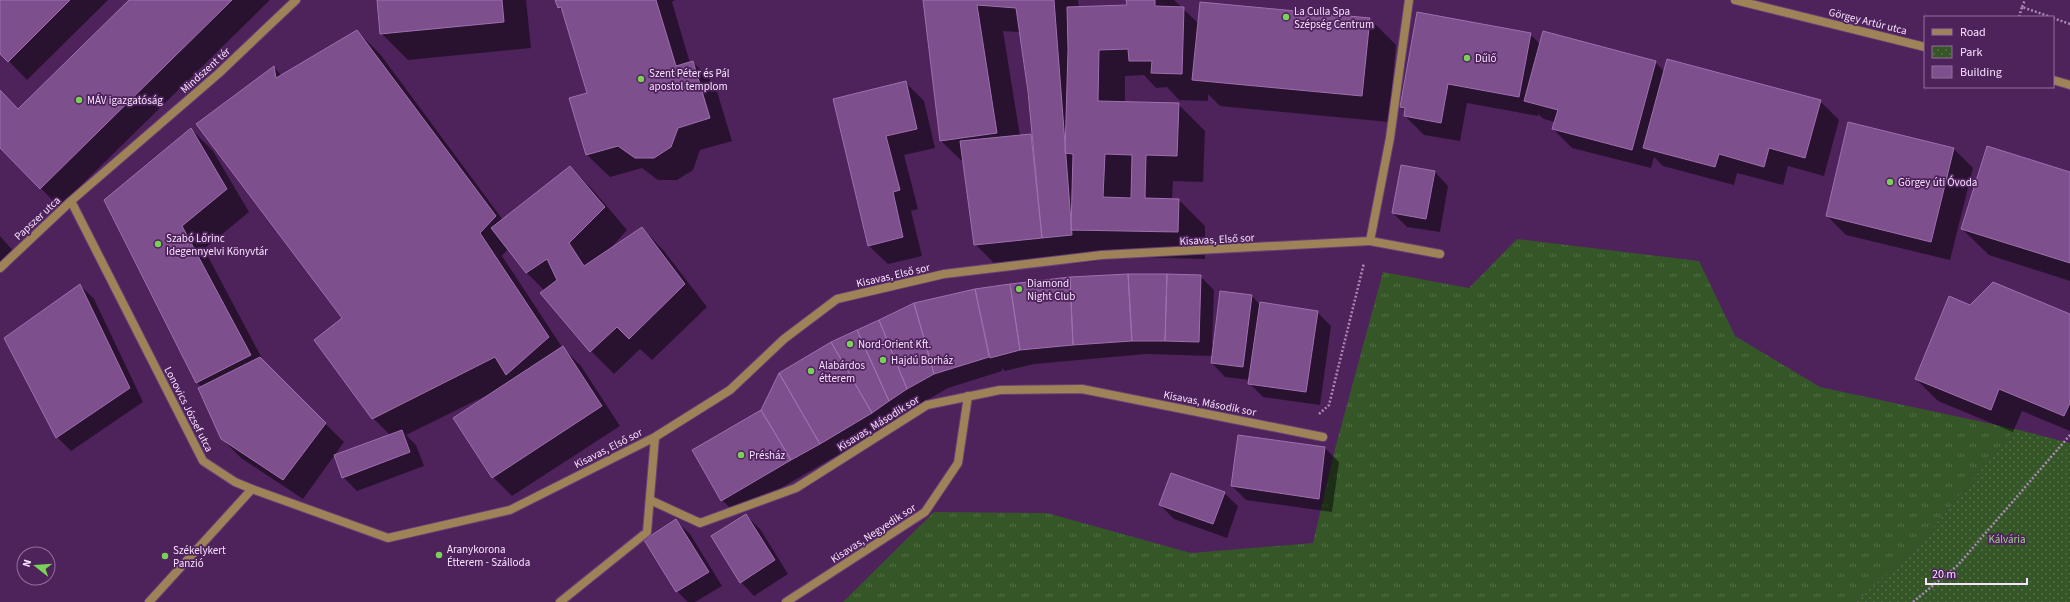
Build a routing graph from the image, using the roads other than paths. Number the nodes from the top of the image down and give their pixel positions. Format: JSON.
{"nodes":[{"id":1,"x":296,"y":0,"type":"edge"},
{"id":2,"x":1409,"y":0,"type":"edge"},
{"id":3,"x":1735,"y":0,"type":"edge"},
{"id":4,"x":1924,"y":47,"type":"edge"},
{"id":5,"x":2054,"y":80,"type":"edge"},
{"id":6,"x":2070,"y":85,"type":"edge"},
{"id":7,"x":71,"y":201,"type":"junction"},
{"id":8,"x":1370,"y":241,"type":"junction"},
{"id":9,"x":1440,"y":254,"type":"dead end"},
{"id":10,"x":0,"y":268,"type":"edge"},
{"id":11,"x":968,"y":396,"type":"junction"},
{"id":12,"x":1324,"y":436,"type":"dead end"},
{"id":13,"x":655,"y":437,"type":"junction"},
{"id":14,"x":252,"y":489,"type":"junction"},
{"id":15,"x":650,"y":500,"type":"junction"},
{"id":16,"x":149,"y":602,"type":"edge"},
{"id":17,"x":560,"y":602,"type":"edge"},
{"id":18,"x":786,"y":602,"type":"edge"}],
"edges":[{"from":1,"to":7,"type":"street","name":"Mindszent tér"},
{"from":2,"to":8,"type":"street"},
{"from":3,"to":4,"type":"street","name":"Görgey Artúr utca"},
{"from":5,"to":6,"type":"street"},
{"from":7,"to":10,"type":"street","name":"Papszer utca"},
{"from":7,"to":14,"type":"street","name":"Lonovics József utca"},
{"from":8,"to":9,"type":"street","name":"Kisavas, Első sor"},
{"from":8,"to":13,"type":"street","name":"Kisavas, Első sor"},
{"from":11,"to":12,"type":"street","name":"Kisavas, Második sor"},
{"from":11,"to":15,"type":"street","name":"Kisavas, Második sor"},
{"from":11,"to":18,"type":"street","name":"Kisavas, Negyedik sor"},
{"from":13,"to":14,"type":"street","name":"Kisavas, Első sor"},
{"from":13,"to":15,"type":"street"},
{"from":14,"to":16,"type":"street"},
{"from":15,"to":17,"type":"street"}]}
